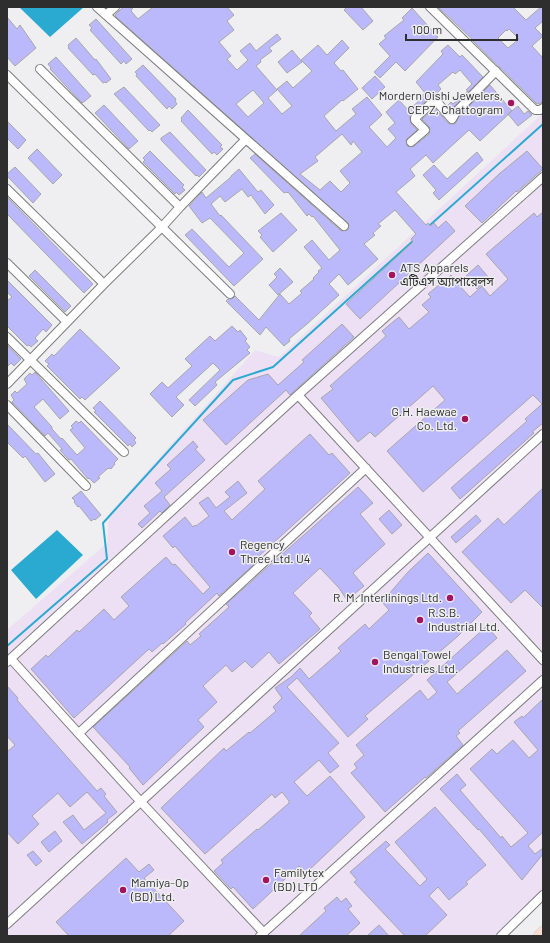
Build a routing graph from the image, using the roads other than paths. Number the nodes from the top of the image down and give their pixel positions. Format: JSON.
{"nodes":[{"id":1,"x":97,"y":7,"type":"edge"},
{"id":2,"x":115,"y":7,"type":"edge"},
{"id":3,"x":430,"y":7,"type":"edge"},
{"id":4,"x":106,"y":15,"type":"junction"},
{"id":5,"x":40,"y":69,"type":"dead end"},
{"id":6,"x":496,"y":71,"type":"junction"},
{"id":7,"x":7,"y":75,"type":"edge"},
{"id":8,"x":543,"y":108,"type":"edge"},
{"id":9,"x":246,"y":139,"type":"junction"},
{"id":10,"x":411,"y":142,"type":"dead end"},
{"id":11,"x":543,"y":177,"type":"edge"},
{"id":12,"x":7,"y":189,"type":"edge"},
{"id":13,"x":180,"y":207,"type":"junction"},
{"id":14,"x":344,"y":226,"type":"dead end"},
{"id":15,"x":162,"y":227,"type":"junction"},
{"id":16,"x":7,"y":263,"type":"edge"},
{"id":17,"x":104,"y":284,"type":"junction"},
{"id":18,"x":230,"y":294,"type":"dead end"},
{"id":19,"x":67,"y":322,"type":"junction"},
{"id":20,"x":7,"y":337,"type":"edge"},
{"id":21,"x":30,"y":360,"type":"junction"},
{"id":22,"x":7,"y":384,"type":"edge"},
{"id":23,"x":298,"y":395,"type":"junction"},
{"id":24,"x":7,"y":405,"type":"edge"},
{"id":25,"x":543,"y":434,"type":"edge"},
{"id":26,"x":124,"y":452,"type":"dead end"},
{"id":27,"x":366,"y":468,"type":"junction"},
{"id":28,"x":86,"y":486,"type":"dead end"},
{"id":29,"x":429,"y":537,"type":"junction"},
{"id":30,"x":9,"y":660,"type":"edge"},
{"id":31,"x":543,"y":660,"type":"edge"},
{"id":32,"x":543,"y":680,"type":"edge"},
{"id":33,"x":79,"y":733,"type":"junction"},
{"id":34,"x":140,"y":801,"type":"junction"},
{"id":35,"x":543,"y":895,"type":"edge"},
{"id":36,"x":7,"y":924,"type":"edge"},
{"id":37,"x":543,"y":932,"type":"edge"},
{"id":38,"x":262,"y":934,"type":"edge"},
{"id":39,"x":501,"y":936,"type":"edge"},
{"id":40,"x":539,"y":936,"type":"edge"}],
"edges":[{"from":1,"to":4,"type":"street"},
{"from":2,"to":4,"type":"street"},
{"from":3,"to":6,"type":"street"},
{"from":4,"to":9,"type":"street"},
{"from":5,"to":13,"type":"street"},
{"from":6,"to":8,"type":"street"},
{"from":6,"to":10,"type":"street"},
{"from":7,"to":15,"type":"street"},
{"from":9,"to":13,"type":"street"},
{"from":9,"to":14,"type":"street"},
{"from":11,"to":23,"type":"street"},
{"from":12,"to":17,"type":"street"},
{"from":13,"to":15,"type":"street"},
{"from":15,"to":17,"type":"street"},
{"from":15,"to":18,"type":"street"},
{"from":16,"to":19,"type":"street"},
{"from":17,"to":19,"type":"street"},
{"from":19,"to":21,"type":"street"},
{"from":20,"to":21,"type":"street"},
{"from":21,"to":22,"type":"street"},
{"from":21,"to":26,"type":"street"},
{"from":23,"to":27,"type":"street"},
{"from":23,"to":30,"type":"street"},
{"from":24,"to":28,"type":"street"},
{"from":25,"to":29,"type":"street"},
{"from":27,"to":29,"type":"street"},
{"from":27,"to":33,"type":"street"},
{"from":29,"to":31,"type":"street"},
{"from":29,"to":34,"type":"street"},
{"from":30,"to":33,"type":"street"},
{"from":32,"to":38,"type":"street"},
{"from":33,"to":34,"type":"street"},
{"from":34,"to":36,"type":"street"},
{"from":34,"to":38,"type":"street"},
{"from":35,"to":39,"type":"street"},
{"from":37,"to":40,"type":"main road"}]}
